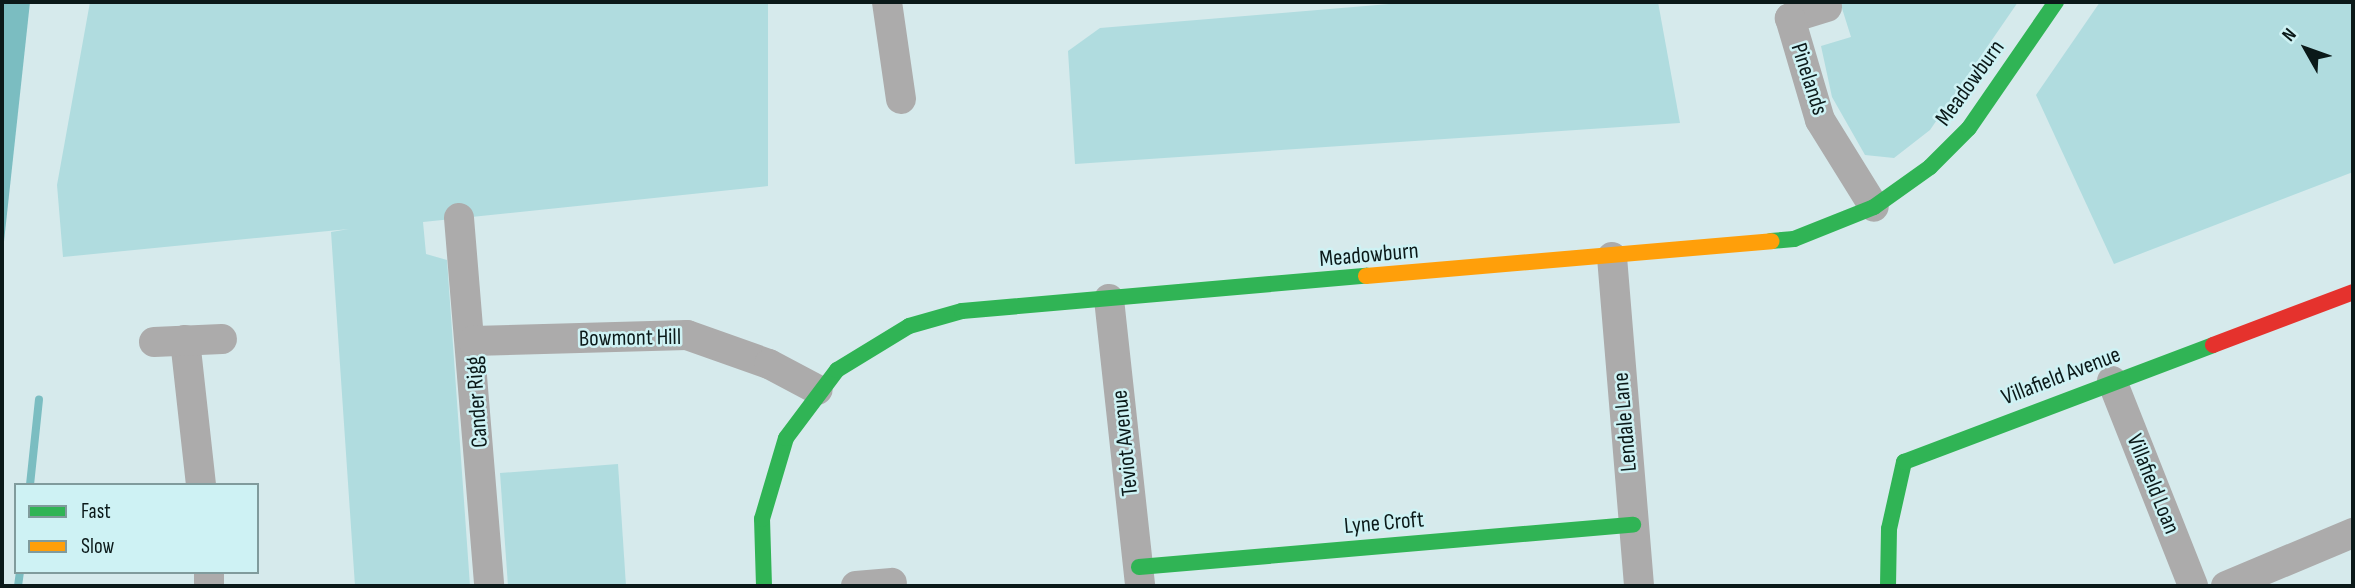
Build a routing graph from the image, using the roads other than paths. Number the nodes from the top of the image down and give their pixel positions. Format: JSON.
{"nodes":[{"id":1,"x":887,"y":2,"type":"edge"},
{"id":2,"x":2056,"y":2,"type":"edge"},
{"id":3,"x":1827,"y":7,"type":"dead end"},
{"id":4,"x":901,"y":99,"type":"dead end"},
{"id":5,"x":1874,"y":207,"type":"junction"},
{"id":6,"x":459,"y":218,"type":"dead end"},
{"id":7,"x":1612,"y":257,"type":"junction"},
{"id":8,"x":2353,"y":292,"type":"edge"},
{"id":9,"x":1109,"y":299,"type":"junction"},
{"id":10,"x":222,"y":339,"type":"dead end"},
{"id":11,"x":185,"y":340,"type":"junction"},
{"id":12,"x":473,"y":341,"type":"junction"},
{"id":13,"x":153,"y":342,"type":"dead end"},
{"id":14,"x":2112,"y":381,"type":"junction"},
{"id":15,"x":818,"y":390,"type":"junction"},
{"id":16,"x":201,"y":483,"type":"edge"},
{"id":17,"x":1633,"y":525,"type":"junction"},
{"id":18,"x":2353,"y":533,"type":"edge"},
{"id":19,"x":1139,"y":577,"type":"edge"},
{"id":20,"x":892,"y":583,"type":"dead end"},
{"id":21,"x":489,"y":586,"type":"edge"},
{"id":22,"x":764,"y":586,"type":"edge"},
{"id":23,"x":856,"y":586,"type":"edge"},
{"id":24,"x":1639,"y":586,"type":"edge"},
{"id":25,"x":1888,"y":586,"type":"edge"},
{"id":26,"x":2193,"y":586,"type":"edge"},
{"id":27,"x":2226,"y":586,"type":"edge"}],
"edges":[{"from":1,"to":4,"type":"street"},
{"from":2,"to":5,"type":"street","name":"Meadowburn"},
{"from":3,"to":5,"type":"street","name":"Pinelands"},
{"from":5,"to":7,"type":"street","name":"Meadowburn"},
{"from":6,"to":12,"type":"street","name":"Cander Rigg"},
{"from":7,"to":9,"type":"street","name":"Meadowburn"},
{"from":7,"to":17,"type":"street","name":"Lendale Lane"},
{"from":8,"to":14,"type":"street","name":"Villafield Avenue"},
{"from":9,"to":15,"type":"street","name":"Meadowburn"},
{"from":9,"to":19,"type":"street","name":"Teviot Avenue"},
{"from":10,"to":11,"type":"street"},
{"from":11,"to":13,"type":"street"},
{"from":11,"to":16,"type":"street"},
{"from":12,"to":15,"type":"street","name":"Bowmont Hill"},
{"from":12,"to":21,"type":"street","name":"Cander Rigg"},
{"from":14,"to":25,"type":"street","name":"Villafield Avenue"},
{"from":14,"to":26,"type":"street","name":"Villafield Loan"},
{"from":15,"to":22,"type":"street","name":"Meadowburn"},
{"from":17,"to":19,"type":"street","name":"Lyne Croft"},
{"from":17,"to":24,"type":"street","name":"Lendale Lane"},
{"from":18,"to":27,"type":"street"},
{"from":20,"to":23,"type":"street"}]}
